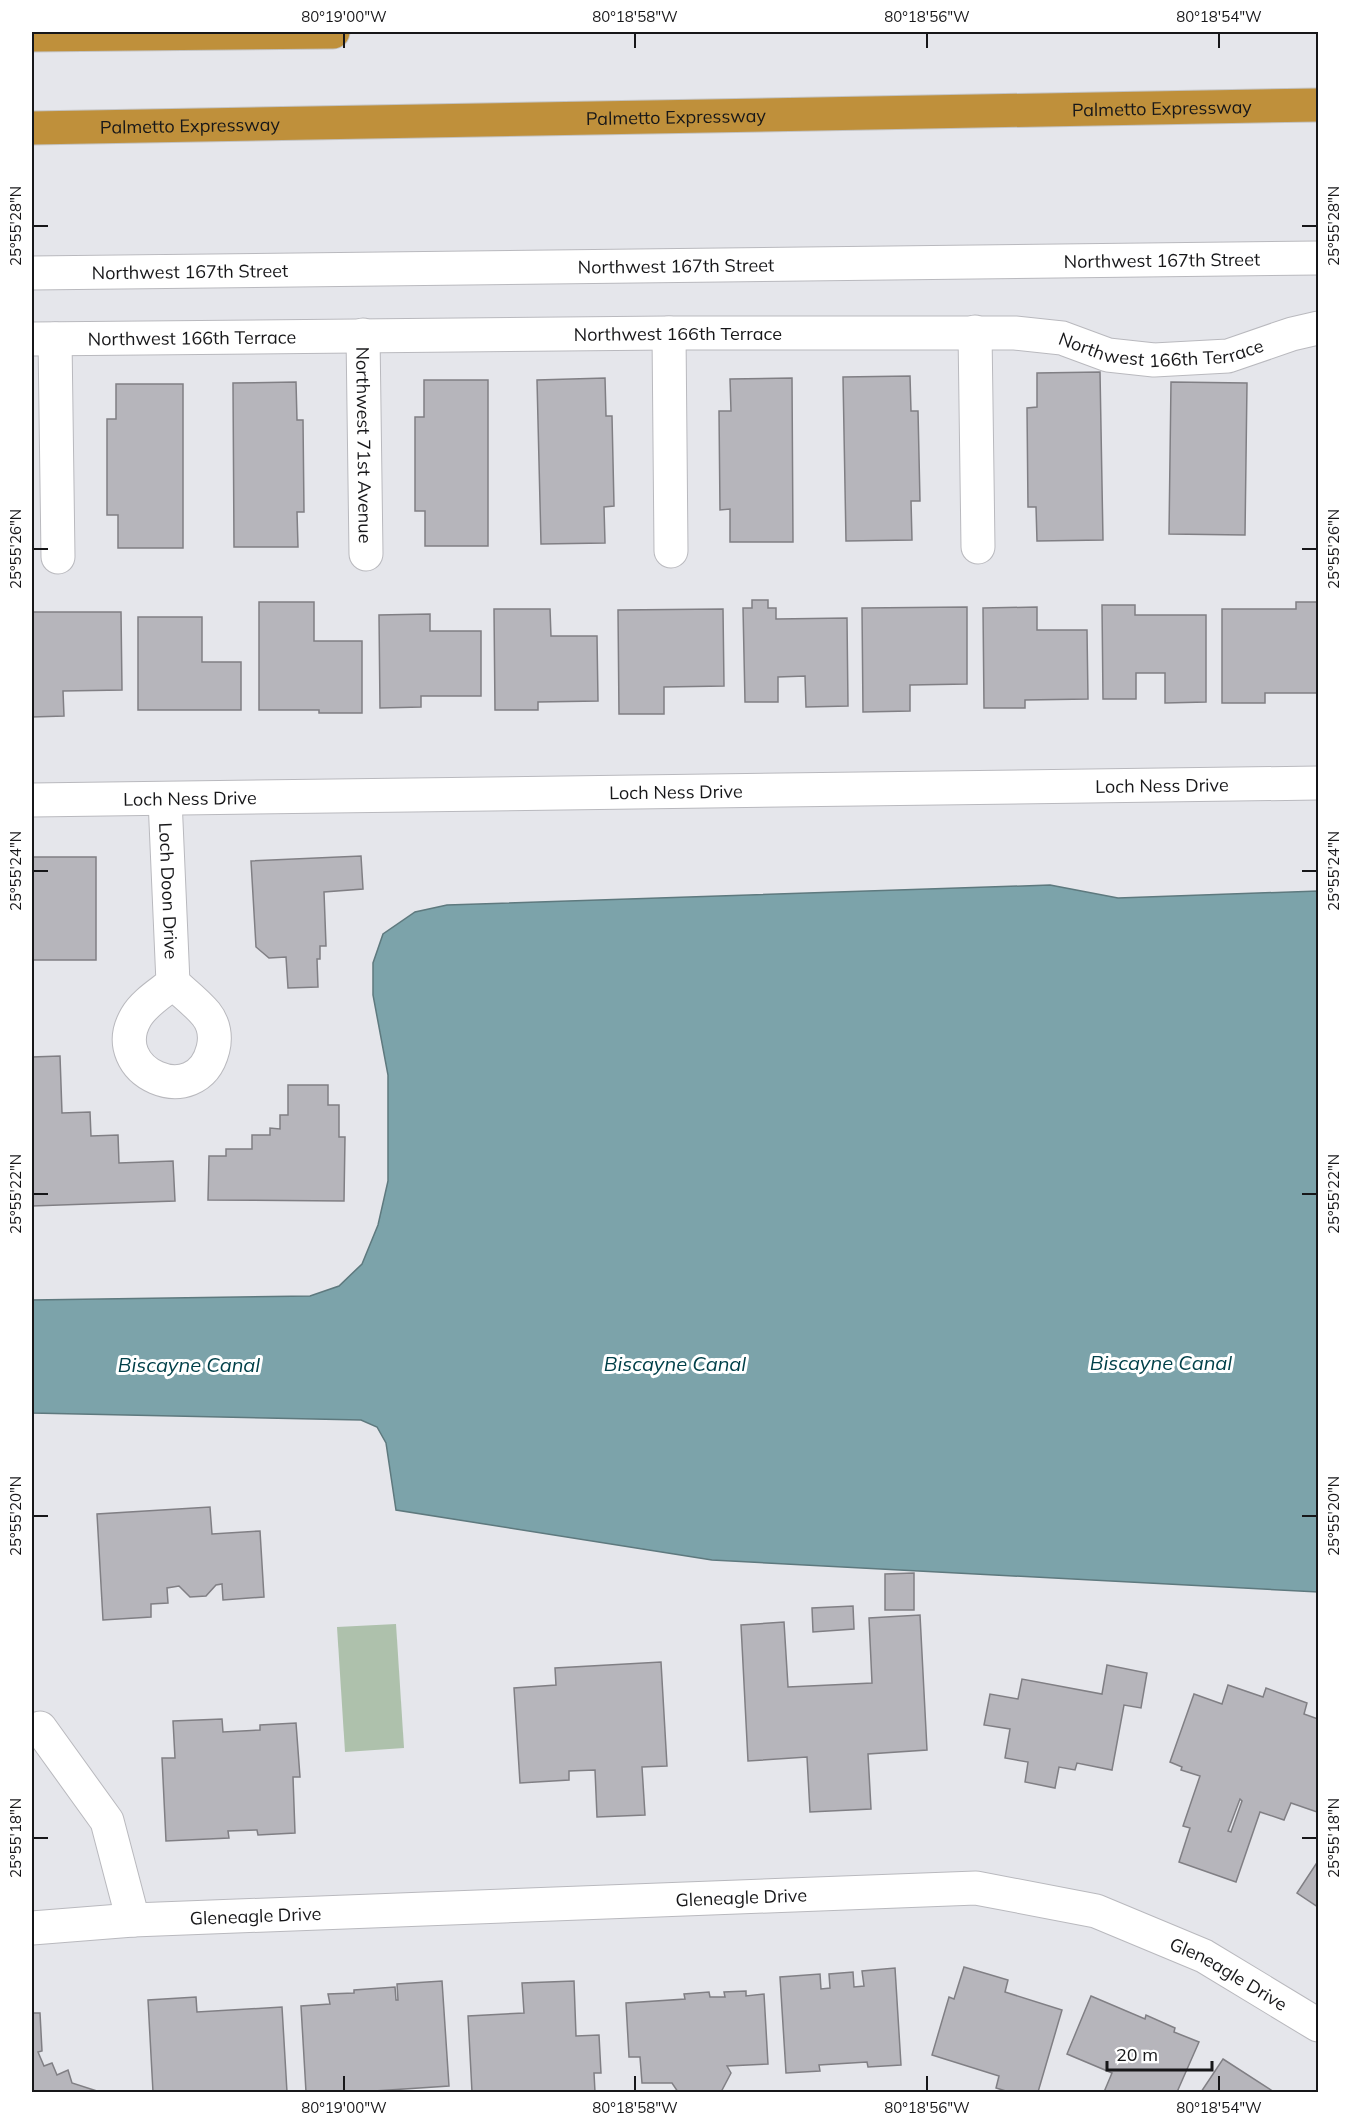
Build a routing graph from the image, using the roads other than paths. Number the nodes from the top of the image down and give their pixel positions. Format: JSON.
{"nodes":[{"id":1,"x":333,"y":32,"type":"edge"},
{"id":2,"x":32,"y":35,"type":"edge"},
{"id":3,"x":1318,"y":105,"type":"edge"},
{"id":4,"x":32,"y":128,"type":"edge"},
{"id":5,"x":1318,"y":258,"type":"edge"},
{"id":6,"x":32,"y":273,"type":"edge"},
{"id":7,"x":1318,"y":328,"type":"edge"},
{"id":8,"x":975,"y":332,"type":"junction"},
{"id":9,"x":669,"y":333,"type":"junction"},
{"id":10,"x":363,"y":335,"type":"junction"},
{"id":11,"x":43,"y":339,"type":"edge"},
{"id":12,"x":978,"y":547,"type":"dead end"},
{"id":13,"x":671,"y":551,"type":"dead end"},
{"id":14,"x":366,"y":554,"type":"dead end"},
{"id":15,"x":58,"y":557,"type":"dead end"},
{"id":16,"x":1318,"y":783,"type":"edge"},
{"id":17,"x":165,"y":799,"type":"junction"},
{"id":18,"x":32,"y":800,"type":"edge"},
{"id":19,"x":173,"y":983,"type":"dead end"},
{"id":20,"x":40,"y":1728,"type":"dead end"},
{"id":21,"x":133,"y":1920,"type":"junction"},
{"id":22,"x":32,"y":1928,"type":"edge"},
{"id":23,"x":1318,"y":2025,"type":"edge"}],
"edges":[{"from":1,"to":2,"type":"highway"},
{"from":3,"to":4,"type":"highway","name":"Palmetto Expressway"},
{"from":5,"to":6,"type":"street","name":"Northwest 167th Street"},
{"from":7,"to":8,"type":"street","name":"Northwest 166th Terrace"},
{"from":8,"to":9,"type":"street","name":"Northwest 166th Terrace"},
{"from":8,"to":12,"type":"street"},
{"from":9,"to":10,"type":"street","name":"Northwest 166th Terrace"},
{"from":9,"to":13,"type":"street"},
{"from":10,"to":11,"type":"street","name":"Northwest 166th Terrace"},
{"from":10,"to":14,"type":"street","name":"Northwest 71st Avenue"},
{"from":11,"to":15,"type":"street"},
{"from":16,"to":17,"type":"street","name":"Loch Ness Drive"},
{"from":17,"to":18,"type":"street","name":"Loch Ness Drive"},
{"from":17,"to":19,"type":"street","name":"Loch Doon Drive"},
{"from":20,"to":21,"type":"street"},
{"from":21,"to":22,"type":"street","name":"Gleneagle Drive"},
{"from":21,"to":23,"type":"street","name":"Gleneagle Drive"}]}
